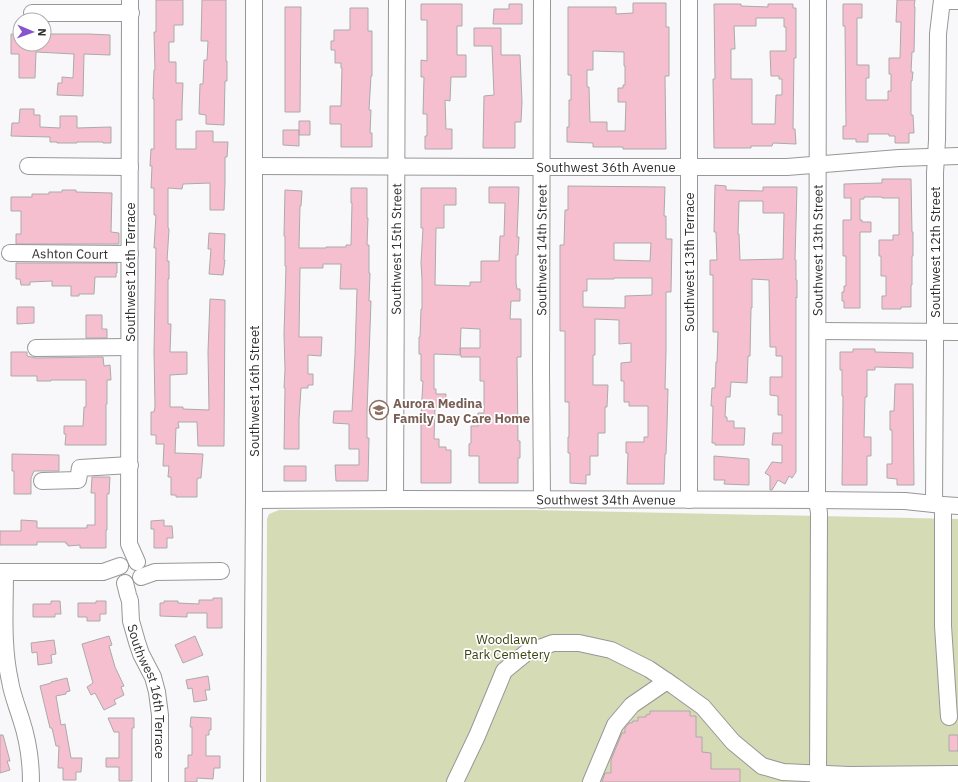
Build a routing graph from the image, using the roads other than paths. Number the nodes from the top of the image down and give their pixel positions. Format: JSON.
{"nodes":[{"id":1,"x":254,"y":0,"type":"edge"},
{"id":2,"x":397,"y":0,"type":"edge"},
{"id":3,"x":542,"y":0,"type":"edge"},
{"id":4,"x":689,"y":0,"type":"edge"},
{"id":5,"x":818,"y":0,"type":"edge"},
{"id":6,"x":942,"y":0,"type":"edge"},
{"id":7,"x":958,"y":1,"type":"edge"},
{"id":8,"x":131,"y":7,"type":"edge"},
{"id":9,"x":48,"y":12,"type":"edge"},
{"id":10,"x":958,"y":156,"type":"edge"},
{"id":11,"x":936,"y":157,"type":"junction"},
{"id":12,"x":818,"y":165,"type":"junction"},
{"id":13,"x":28,"y":166,"type":"dead end"},
{"id":14,"x":254,"y":166,"type":"junction"},
{"id":15,"x":396,"y":166,"type":"junction"},
{"id":16,"x":130,"y":167,"type":"junction"},
{"id":17,"x":542,"y":167,"type":"junction"},
{"id":18,"x":689,"y":167,"type":"junction"},
{"id":19,"x":10,"y":253,"type":"dead end"},
{"id":20,"x":130,"y":254,"type":"junction"},
{"id":21,"x":818,"y":331,"type":"junction"},
{"id":22,"x":935,"y":332,"type":"junction"},
{"id":23,"x":958,"y":332,"type":"edge"},
{"id":24,"x":130,"y":347,"type":"junction"},
{"id":25,"x":36,"y":348,"type":"dead end"},
{"id":26,"x":130,"y":465,"type":"junction"},
{"id":27,"x":42,"y":481,"type":"dead end"},
{"id":28,"x":395,"y":499,"type":"junction"},
{"id":29,"x":254,"y":500,"type":"junction"},
{"id":30,"x":542,"y":500,"type":"junction"},
{"id":31,"x":688,"y":500,"type":"junction"},
{"id":32,"x":817,"y":500,"type":"junction"},
{"id":33,"x":945,"y":505,"type":"edge"},
{"id":34,"x":221,"y":571,"type":"dead end"},
{"id":35,"x":3,"y":572,"type":"edge"},
{"id":36,"x":133,"y":572,"type":"junction"},
{"id":37,"x":668,"y":681,"type":"junction"},
{"id":38,"x":949,"y":718,"type":"dead end"},
{"id":39,"x":958,"y":774,"type":"edge"},
{"id":40,"x":818,"y":778,"type":"edge"},
{"id":41,"x":940,"y":778,"type":"edge"},
{"id":42,"x":31,"y":782,"type":"edge"},
{"id":43,"x":160,"y":782,"type":"edge"},
{"id":44,"x":252,"y":782,"type":"edge"},
{"id":45,"x":455,"y":782,"type":"edge"},
{"id":46,"x":591,"y":782,"type":"edge"}],
"edges":[{"from":1,"to":14,"type":"street","name":"Southwest 16th Street"},
{"from":2,"to":15,"type":"street","name":"Southwest 15th Street"},
{"from":3,"to":17,"type":"street","name":"Southwest 14th Street"},
{"from":4,"to":18,"type":"street","name":"Southwest 13th Terrace"},
{"from":5,"to":12,"type":"street","name":"Southwest 13th Street"},
{"from":6,"to":7,"type":"street"},
{"from":6,"to":11,"type":"street","name":"Southwest 12th Street"},
{"from":8,"to":9,"type":"street"},
{"from":8,"to":16,"type":"street","name":"Southwest 16th Terrace"},
{"from":10,"to":11,"type":"street","name":"Southwest 36th Avenue"},
{"from":11,"to":12,"type":"street","name":"Southwest 36th Avenue"},
{"from":11,"to":22,"type":"street","name":"Southwest 12th Street"},
{"from":12,"to":18,"type":"street","name":"Southwest 36th Avenue"},
{"from":12,"to":21,"type":"street","name":"Southwest 13th Street"},
{"from":13,"to":16,"type":"street"},
{"from":14,"to":15,"type":"street","name":"Southwest 36th Avenue"},
{"from":14,"to":29,"type":"street","name":"Southwest 16th Street"},
{"from":15,"to":17,"type":"street","name":"Southwest 36th Avenue"},
{"from":15,"to":28,"type":"street","name":"Southwest 15th Street"},
{"from":16,"to":20,"type":"street","name":"Southwest 16th Terrace"},
{"from":17,"to":18,"type":"street","name":"Southwest 36th Avenue"},
{"from":17,"to":30,"type":"street","name":"Southwest 14th Street"},
{"from":18,"to":31,"type":"street","name":"Southwest 13th Terrace"},
{"from":19,"to":20,"type":"street","name":"Ashton Court"},
{"from":20,"to":24,"type":"street","name":"Southwest 16th Terrace"},
{"from":21,"to":22,"type":"street"},
{"from":21,"to":32,"type":"street","name":"Southwest 13th Street"},
{"from":22,"to":23,"type":"street"},
{"from":22,"to":33,"type":"street","name":"Southwest 12th Street"},
{"from":24,"to":25,"type":"street"},
{"from":24,"to":26,"type":"street","name":"Southwest 16th Terrace"},
{"from":26,"to":27,"type":"street"},
{"from":26,"to":36,"type":"street","name":"Southwest 16th Terrace"},
{"from":28,"to":29,"type":"street","name":"Southwest 34th Avenue"},
{"from":28,"to":30,"type":"street","name":"Southwest 34th Avenue"},
{"from":29,"to":44,"type":"street","name":"Southwest 16th Street"},
{"from":30,"to":31,"type":"street","name":"Southwest 34th Avenue"},
{"from":31,"to":32,"type":"street","name":"Southwest 34th Avenue"},
{"from":32,"to":33,"type":"street","name":"Southwest 34th Avenue"},
{"from":32,"to":40,"type":"street","name":"Southwest 13th Street"},
{"from":33,"to":38,"type":"street","name":"Southwest 12th Street"},
{"from":34,"to":36,"type":"street"},
{"from":35,"to":36,"type":"street"},
{"from":35,"to":42,"type":"street"},
{"from":36,"to":43,"type":"street","name":"Southwest 16th Terrace"},
{"from":37,"to":40,"type":"street"},
{"from":37,"to":45,"type":"street"},
{"from":37,"to":46,"type":"street"},
{"from":39,"to":41,"type":"street"},
{"from":40,"to":41,"type":"street"}]}
